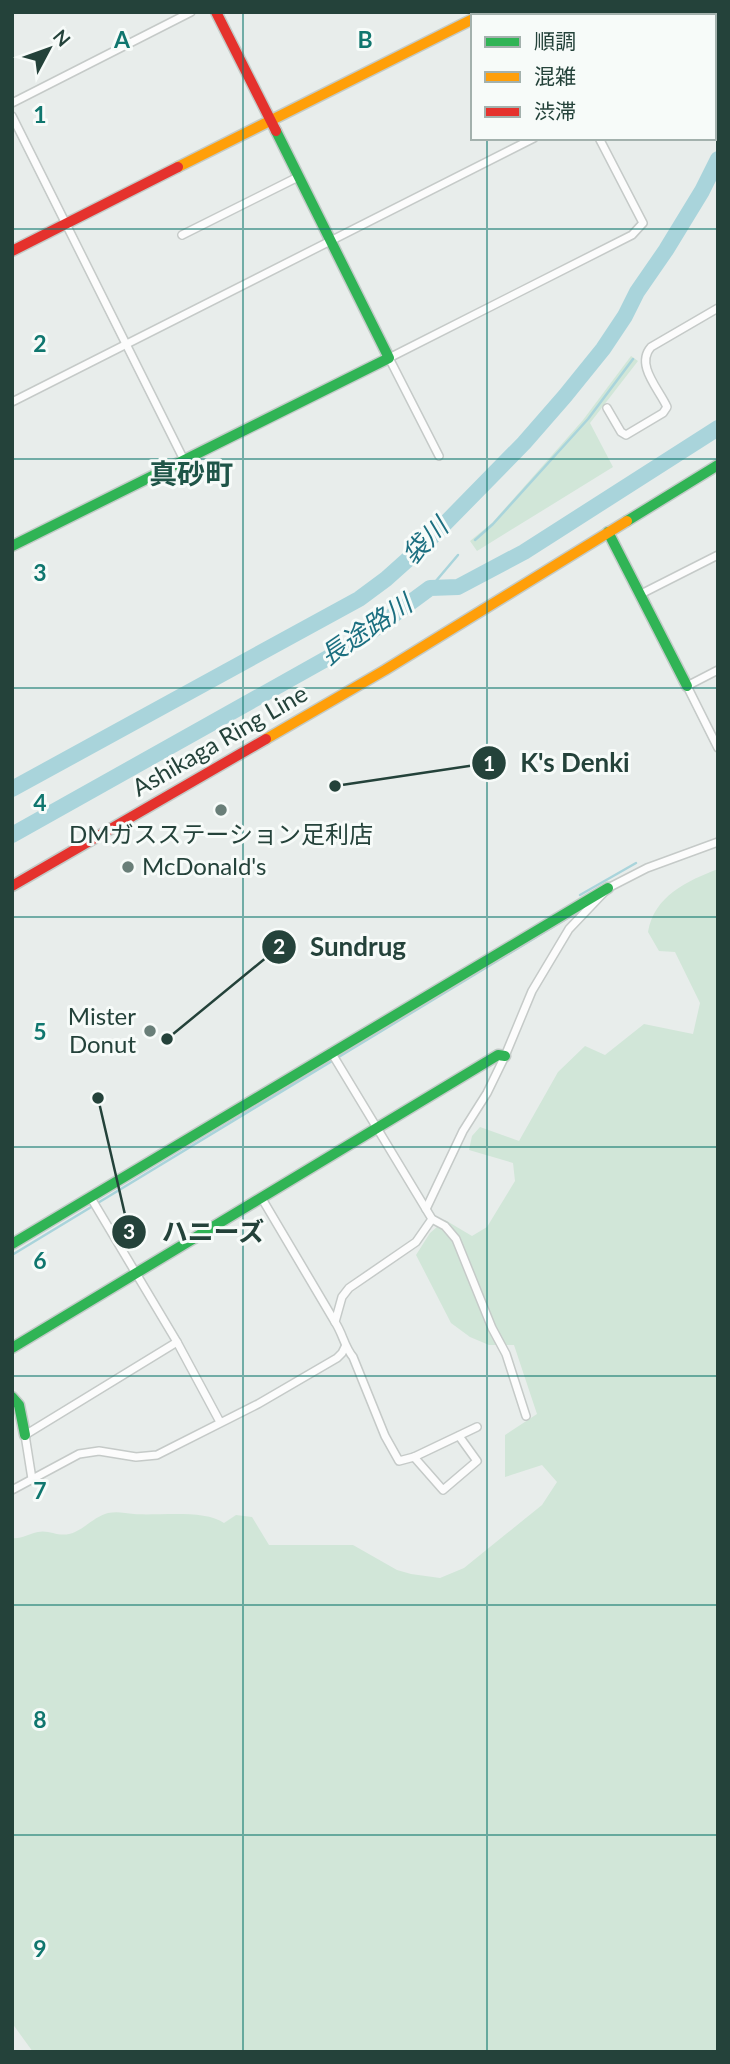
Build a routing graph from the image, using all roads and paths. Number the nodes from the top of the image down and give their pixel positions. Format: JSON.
{"nodes":[{"id":1,"x":191,"y":12,"type":"edge"},
{"id":2,"x":216,"y":12,"type":"edge"},
{"id":3,"x":471,"y":20,"type":"edge"},
{"id":4,"x":12,"y":103,"type":"edge"},
{"id":5,"x":12,"y":116,"type":"edge"},
{"id":6,"x":270,"y":121,"type":"junction"},
{"id":7,"x":530,"y":140,"type":"edge"},
{"id":8,"x":600,"y":140,"type":"edge"},
{"id":9,"x":298,"y":177,"type":"junction"},
{"id":10,"x":65,"y":224,"type":"junction"},
{"id":11,"x":181,"y":235,"type":"dead end"},
{"id":12,"x":331,"y":241,"type":"junction"},
{"id":13,"x":12,"y":251,"type":"edge"},
{"id":14,"x":718,"y":308,"type":"edge"},
{"id":15,"x":126,"y":345,"type":"junction"},
{"id":16,"x":389,"y":358,"type":"junction"},
{"id":17,"x":12,"y":402,"type":"edge"},
{"id":18,"x":607,"y":408,"type":"dead end"},
{"id":19,"x":439,"y":456,"type":"dead end"},
{"id":20,"x":184,"y":460,"type":"junction"},
{"id":21,"x":718,"y":465,"type":"edge"},
{"id":22,"x":608,"y":533,"type":"junction"},
{"id":23,"x":12,"y":546,"type":"edge"},
{"id":24,"x":718,"y":555,"type":"edge"},
{"id":25,"x":641,"y":594,"type":"junction"},
{"id":26,"x":718,"y":670,"type":"edge"},
{"id":27,"x":687,"y":686,"type":"junction"},
{"id":28,"x":718,"y":748,"type":"edge"},
{"id":29,"x":718,"y":842,"type":"edge"},
{"id":30,"x":12,"y":886,"type":"edge"},
{"id":31,"x":608,"y":888,"type":"junction"},
{"id":32,"x":331,"y":1052,"type":"junction"},
{"id":33,"x":505,"y":1056,"type":"junction"},
{"id":34,"x":377,"y":1127,"type":"junction"},
{"id":35,"x":261,"y":1197,"type":"junction"},
{"id":36,"x":91,"y":1198,"type":"junction"},
{"id":37,"x":426,"y":1209,"type":"junction"},
{"id":38,"x":432,"y":1219,"type":"junction"},
{"id":39,"x":12,"y":1244,"type":"edge"},
{"id":40,"x":136,"y":1272,"type":"junction"},
{"id":41,"x":335,"y":1322,"type":"junction"},
{"id":42,"x":177,"y":1342,"type":"junction"},
{"id":43,"x":345,"y":1347,"type":"junction"},
{"id":44,"x":12,"y":1348,"type":"edge"},
{"id":45,"x":12,"y":1397,"type":"edge"},
{"id":46,"x":526,"y":1416,"type":"dead end"},
{"id":47,"x":220,"y":1422,"type":"junction"},
{"id":48,"x":477,"y":1427,"type":"dead end"},
{"id":49,"x":25,"y":1434,"type":"junction"},
{"id":50,"x":459,"y":1436,"type":"junction"},
{"id":51,"x":414,"y":1457,"type":"junction"},
{"id":52,"x":32,"y":1479,"type":"junction"},
{"id":53,"x":12,"y":1490,"type":"edge"}],
"edges":[{"from":1,"to":4,"type":"street"},
{"from":2,"to":6,"type":"street"},
{"from":3,"to":6,"type":"street"},
{"from":5,"to":10,"type":"street"},
{"from":6,"to":9,"type":"street"},
{"from":6,"to":10,"type":"street"},
{"from":7,"to":12,"type":"street"},
{"from":8,"to":16,"type":"street"},
{"from":9,"to":11,"type":"street"},
{"from":9,"to":12,"type":"street"},
{"from":10,"to":13,"type":"street"},
{"from":10,"to":15,"type":"street"},
{"from":12,"to":15,"type":"street"},
{"from":12,"to":16,"type":"street"},
{"from":14,"to":18,"type":"street"},
{"from":15,"to":17,"type":"street"},
{"from":15,"to":20,"type":"street"},
{"from":16,"to":19,"type":"street"},
{"from":16,"to":20,"type":"street"},
{"from":20,"to":23,"type":"street"},
{"from":21,"to":22,"type":"street"},
{"from":22,"to":25,"type":"street"},
{"from":22,"to":30,"type":"street"},
{"from":24,"to":25,"type":"street"},
{"from":25,"to":27,"type":"street"},
{"from":26,"to":27,"type":"street"},
{"from":27,"to":28,"type":"street"},
{"from":29,"to":31,"type":"street"},
{"from":31,"to":32,"type":"street"},
{"from":31,"to":33,"type":"street"},
{"from":32,"to":34,"type":"street"},
{"from":32,"to":36,"type":"street"},
{"from":33,"to":34,"type":"street"},
{"from":33,"to":37,"type":"street"},
{"from":34,"to":35,"type":"street"},
{"from":34,"to":37,"type":"street"},
{"from":35,"to":40,"type":"street"},
{"from":35,"to":41,"type":"street"},
{"from":36,"to":39,"type":"street"},
{"from":36,"to":40,"type":"street"},
{"from":37,"to":38,"type":"street"},
{"from":38,"to":41,"type":"street"},
{"from":38,"to":46,"type":"street"},
{"from":40,"to":42,"type":"street"},
{"from":40,"to":44,"type":"street"},
{"from":41,"to":43,"type":"street"},
{"from":42,"to":47,"type":"street"},
{"from":42,"to":49,"type":"street"},
{"from":43,"to":47,"type":"street"},
{"from":43,"to":51,"type":"street"},
{"from":45,"to":49,"type":"street"},
{"from":47,"to":52,"type":"street"},
{"from":48,"to":50,"type":"street"},
{"from":49,"to":52,"type":"street"},
{"from":50,"to":51,"type":"street"},
{"from":50,"to":51,"type":"street"},
{"from":52,"to":53,"type":"street"}]}
